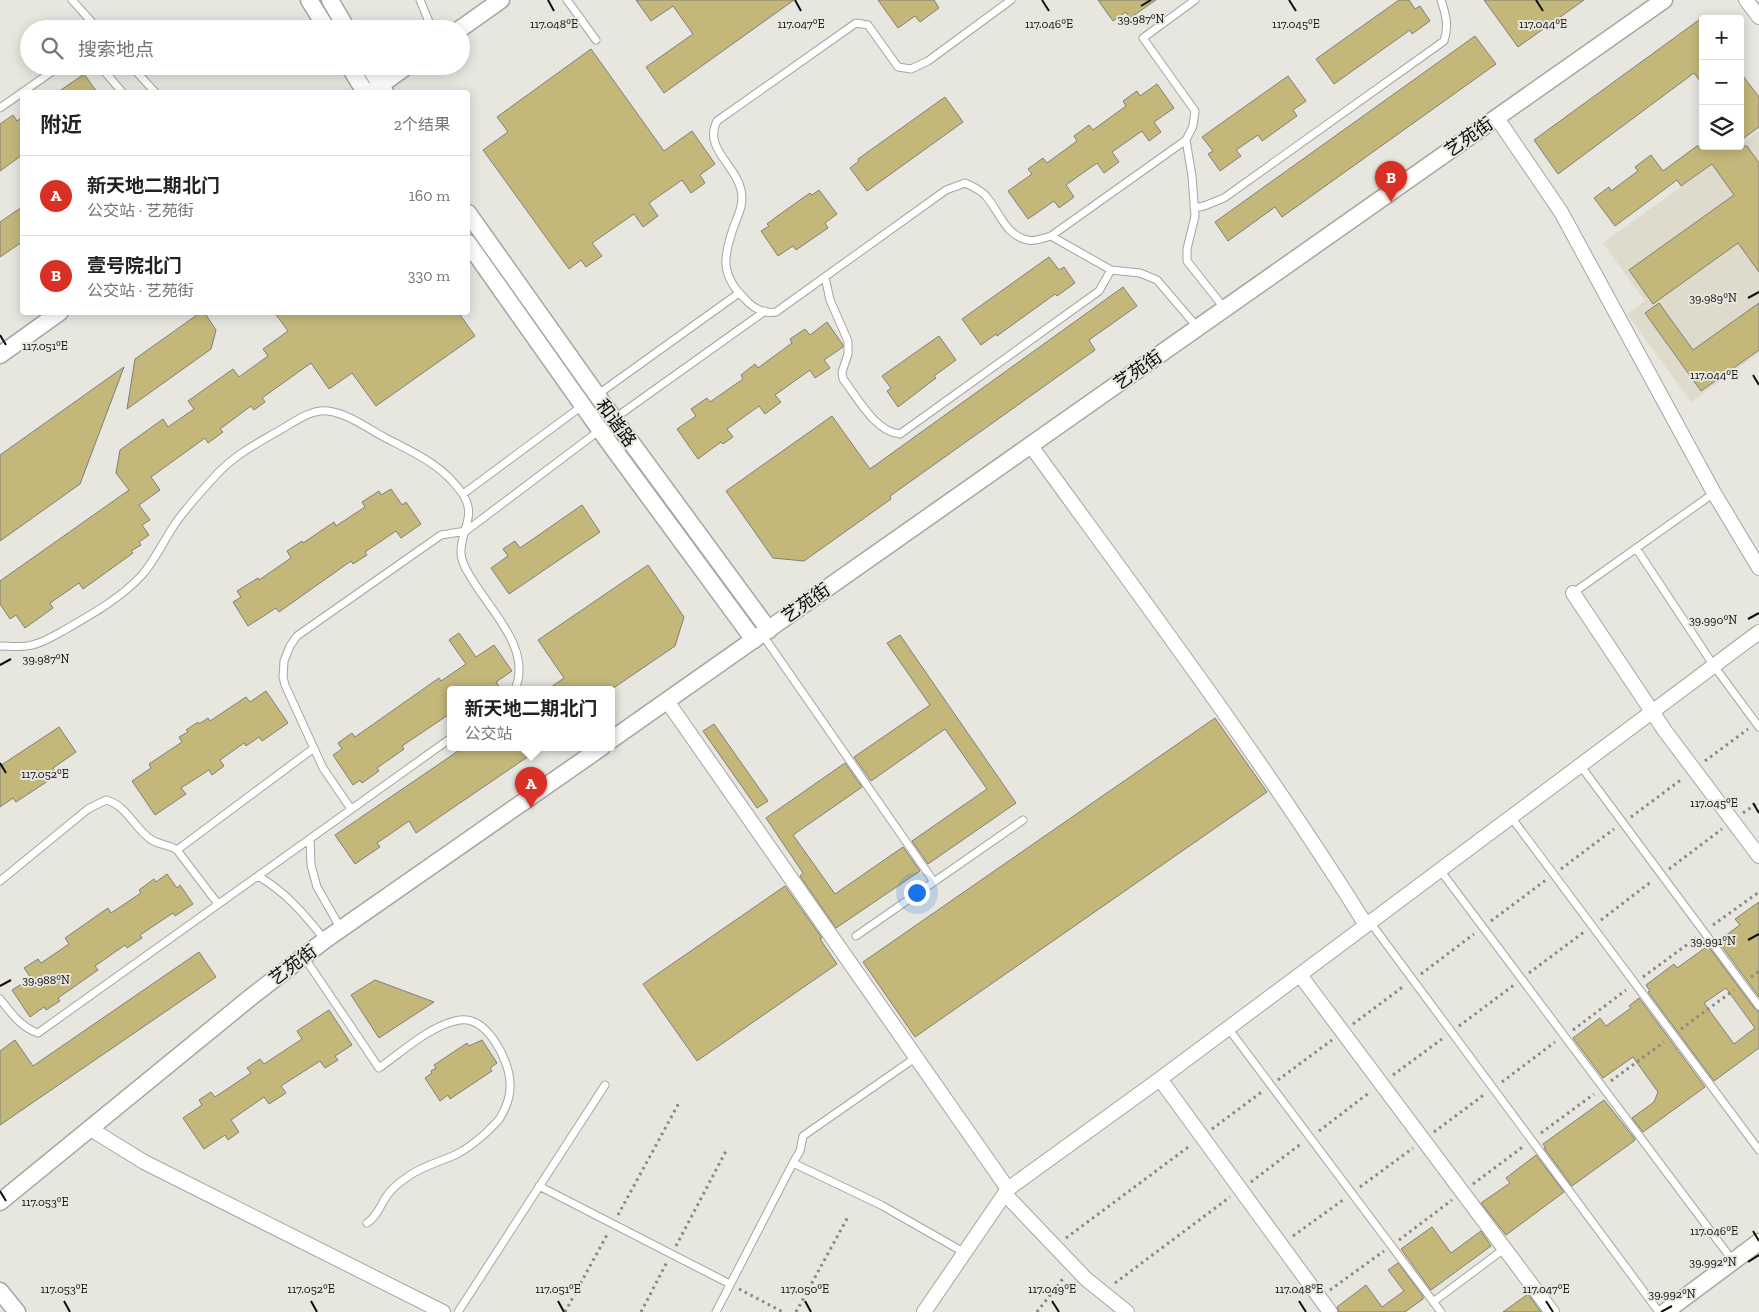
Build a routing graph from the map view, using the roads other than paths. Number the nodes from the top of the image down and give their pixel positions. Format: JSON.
{"nodes":[{"id":1,"x":72,"y":0,"type":"edge"},
{"id":2,"x":309,"y":0,"type":"edge"},
{"id":3,"x":330,"y":0,"type":"edge"},
{"id":4,"x":420,"y":0,"type":"edge"},
{"id":5,"x":501,"y":0,"type":"edge"},
{"id":6,"x":567,"y":0,"type":"edge"},
{"id":7,"x":1011,"y":0,"type":"edge"},
{"id":8,"x":1195,"y":0,"type":"edge"},
{"id":9,"x":1441,"y":0,"type":"edge"},
{"id":10,"x":1664,"y":0,"type":"edge"},
{"id":11,"x":1746,"y":0,"type":"edge"},
{"id":12,"x":1759,"y":17,"type":"edge"},
{"id":13,"x":90,"y":20,"type":"edge"},
{"id":14,"x":321,"y":20,"type":"edge"},
{"id":15,"x":342,"y":20,"type":"edge"},
{"id":16,"x":428,"y":20,"type":"edge"},
{"id":17,"x":470,"y":22,"type":"edge"},
{"id":18,"x":596,"y":40,"type":"dead end"},
{"id":19,"x":47,"y":75,"type":"edge"},
{"id":20,"x":108,"y":75,"type":"edge"},
{"id":21,"x":139,"y":75,"type":"edge"},
{"id":22,"x":355,"y":75,"type":"edge"},
{"id":23,"x":373,"y":75,"type":"edge"},
{"id":24,"x":396,"y":75,"type":"edge"},
{"id":25,"x":26,"y":90,"type":"edge"},
{"id":26,"x":120,"y":90,"type":"edge"},
{"id":27,"x":153,"y":90,"type":"edge"},
{"id":28,"x":364,"y":90,"type":"edge"},
{"id":29,"x":379,"y":90,"type":"edge"},
{"id":30,"x":20,"y":94,"type":"edge"},
{"id":31,"x":0,"y":108,"type":"edge"},
{"id":32,"x":1497,"y":118,"type":"junction"},
{"id":33,"x":1186,"y":140,"type":"junction"},
{"id":34,"x":1194,"y":208,"type":"junction"},
{"id":35,"x":470,"y":216,"type":"edge"},
{"id":36,"x":1051,"y":236,"type":"junction"},
{"id":37,"x":470,"y":246,"type":"edge"},
{"id":38,"x":1112,"y":270,"type":"junction"},
{"id":39,"x":825,"y":277,"type":"junction"},
{"id":40,"x":739,"y":293,"type":"junction"},
{"id":41,"x":1224,"y":309,"type":"junction"},
{"id":42,"x":765,"y":311,"type":"junction"},
{"id":43,"x":56,"y":315,"type":"edge"},
{"id":44,"x":1198,"y":328,"type":"junction"},
{"id":45,"x":0,"y":355,"type":"edge"},
{"id":46,"x":597,"y":395,"type":"junction"},
{"id":47,"x":583,"y":406,"type":"junction"},
{"id":48,"x":614,"y":419,"type":"junction"},
{"id":49,"x":600,"y":430,"type":"junction"},
{"id":50,"x":1031,"y":446,"type":"junction"},
{"id":51,"x":1714,"y":493,"type":"junction"},
{"id":52,"x":463,"y":494,"type":"junction"},
{"id":53,"x":466,"y":530,"type":"junction"},
{"id":54,"x":1636,"y":548,"type":"junction"},
{"id":55,"x":1759,"y":568,"type":"edge"},
{"id":56,"x":1573,"y":593,"type":"joint"},
{"id":57,"x":1759,"y":632,"type":"edge"},
{"id":58,"x":762,"y":635,"type":"junction"},
{"id":59,"x":0,"y":646,"type":"edge"},
{"id":60,"x":1714,"y":666,"type":"junction"},
{"id":61,"x":517,"y":686,"type":"edge"},
{"id":62,"x":667,"y":701,"type":"junction"},
{"id":63,"x":1652,"y":711,"type":"junction"},
{"id":64,"x":1759,"y":727,"type":"edge"},
{"id":65,"x":615,"y":737,"type":"edge"},
{"id":66,"x":447,"y":741,"type":"edge"},
{"id":67,"x":314,"y":748,"type":"junction"},
{"id":68,"x":596,"y":751,"type":"edge"},
{"id":69,"x":1580,"y":765,"type":"junction"},
{"id":70,"x":351,"y":809,"type":"junction"},
{"id":71,"x":1511,"y":817,"type":"junction"},
{"id":72,"x":1023,"y":820,"type":"dead end"},
{"id":73,"x":310,"y":839,"type":"junction"},
{"id":74,"x":177,"y":850,"type":"junction"},
{"id":75,"x":1759,"y":856,"type":"edge"},
{"id":76,"x":1440,"y":870,"type":"junction"},
{"id":77,"x":258,"y":876,"type":"junction"},
{"id":78,"x":0,"y":881,"type":"edge"},
{"id":79,"x":934,"y":882,"type":"junction"},
{"id":80,"x":218,"y":904,"type":"junction"},
{"id":81,"x":1368,"y":924,"type":"junction"},
{"id":82,"x":342,"y":929,"type":"junction"},
{"id":83,"x":856,"y":936,"type":"dead end"},
{"id":84,"x":325,"y":940,"type":"junction"},
{"id":85,"x":304,"y":957,"type":"junction"},
{"id":86,"x":1300,"y":975,"type":"junction"},
{"id":87,"x":0,"y":999,"type":"edge"},
{"id":88,"x":1759,"y":1006,"type":"edge"},
{"id":89,"x":1228,"y":1028,"type":"junction"},
{"id":90,"x":915,"y":1058,"type":"junction"},
{"id":91,"x":1160,"y":1079,"type":"junction"},
{"id":92,"x":605,"y":1085,"type":"dead end"},
{"id":93,"x":89,"y":1128,"type":"junction"},
{"id":94,"x":1759,"y":1150,"type":"edge"},
{"id":95,"x":793,"y":1163,"type":"junction"},
{"id":96,"x":540,"y":1186,"type":"junction"},
{"id":97,"x":1006,"y":1192,"type":"junction"},
{"id":98,"x":0,"y":1202,"type":"edge"},
{"id":99,"x":366,"y":1223,"type":"dead end"},
{"id":100,"x":1759,"y":1242,"type":"edge"},
{"id":101,"x":1504,"y":1249,"type":"junction"},
{"id":102,"x":965,"y":1253,"type":"junction"},
{"id":103,"x":1733,"y":1261,"type":"junction"},
{"id":104,"x":730,"y":1284,"type":"junction"},
{"id":105,"x":0,"y":1291,"type":"edge"},
{"id":106,"x":1433,"y":1302,"type":"junction"},
{"id":107,"x":18,"y":1312,"type":"edge"},
{"id":108,"x":443,"y":1312,"type":"edge"},
{"id":109,"x":458,"y":1312,"type":"edge"},
{"id":110,"x":716,"y":1312,"type":"edge"},
{"id":111,"x":924,"y":1312,"type":"edge"},
{"id":112,"x":1126,"y":1312,"type":"edge"},
{"id":113,"x":1330,"y":1312,"type":"edge"},
{"id":114,"x":1441,"y":1312,"type":"edge"},
{"id":115,"x":1552,"y":1312,"type":"edge"},
{"id":116,"x":1660,"y":1312,"type":"edge"},
{"id":117,"x":1665,"y":1312,"type":"edge"}],
"edges":[{"from":1,"to":13,"type":"lane"},
{"from":2,"to":14,"type":"street"},
{"from":3,"to":15,"type":"street"},
{"from":4,"to":16,"type":"lane"},
{"from":5,"to":17,"type":"street"},
{"from":6,"to":18,"type":"lane"},
{"from":7,"to":40,"type":"lane"},
{"from":8,"to":33,"type":"lane"},
{"from":9,"to":34,"type":"lane"},
{"from":10,"to":32,"type":"street","name":"艺苑街"},
{"from":11,"to":12,"type":"street"},
{"from":19,"to":25,"type":"lane"},
{"from":20,"to":26,"type":"lane"},
{"from":21,"to":27,"type":"lane"},
{"from":22,"to":28,"type":"street"},
{"from":23,"to":29,"type":"street"},
{"from":24,"to":29,"type":"street"},
{"from":30,"to":31,"type":"lane"},
{"from":32,"to":41,"type":"street","name":"艺苑街"},
{"from":32,"to":51,"type":"street"},
{"from":33,"to":34,"type":"lane"},
{"from":33,"to":36,"type":"lane"},
{"from":34,"to":41,"type":"lane"},
{"from":35,"to":46,"type":"street","name":"和谐路"},
{"from":36,"to":38,"type":"lane"},
{"from":36,"to":39,"type":"lane"},
{"from":37,"to":47,"type":"street","name":"和谐路"},
{"from":38,"to":39,"type":"lane"},
{"from":38,"to":44,"type":"lane"},
{"from":39,"to":42,"type":"lane"},
{"from":40,"to":42,"type":"lane"},
{"from":40,"to":46,"type":"lane"},
{"from":41,"to":44,"type":"street","name":"艺苑街"},
{"from":42,"to":48,"type":"lane"},
{"from":43,"to":45,"type":"street"},
{"from":44,"to":50,"type":"street","name":"艺苑街"},
{"from":46,"to":48,"type":"street","name":"和谐路"},
{"from":47,"to":49,"type":"street","name":"和谐路"},
{"from":47,"to":52,"type":"lane"},
{"from":48,"to":58,"type":"street","name":"和谐路"},
{"from":49,"to":53,"type":"lane"},
{"from":49,"to":58,"type":"street","name":"和谐路"},
{"from":50,"to":58,"type":"street","name":"艺苑街"},
{"from":50,"to":81,"type":"street"},
{"from":51,"to":54,"type":"lane"},
{"from":51,"to":55,"type":"street"},
{"from":52,"to":53,"type":"lane"},
{"from":52,"to":59,"type":"lane"},
{"from":53,"to":61,"type":"lane"},
{"from":53,"to":67,"type":"lane"},
{"from":54,"to":56,"type":"lane"},
{"from":54,"to":60,"type":"lane"},
{"from":56,"to":63,"type":"street"},
{"from":57,"to":60,"type":"street"},
{"from":58,"to":62,"type":"street","name":"艺苑街"},
{"from":58,"to":79,"type":"lane"},
{"from":60,"to":63,"type":"street"},
{"from":60,"to":64,"type":"lane"},
{"from":62,"to":65,"type":"street","name":"艺苑街"},
{"from":62,"to":90,"type":"street"},
{"from":63,"to":69,"type":"street"},
{"from":63,"to":75,"type":"street"},
{"from":66,"to":70,"type":"lane"},
{"from":67,"to":70,"type":"lane"},
{"from":67,"to":74,"type":"lane"},
{"from":68,"to":82,"type":"street","name":"艺苑街"},
{"from":69,"to":71,"type":"street"},
{"from":69,"to":88,"type":"lane"},
{"from":70,"to":73,"type":"lane"},
{"from":71,"to":76,"type":"street"},
{"from":71,"to":94,"type":"lane"},
{"from":72,"to":79,"type":"lane"},
{"from":73,"to":77,"type":"lane"},
{"from":73,"to":82,"type":"lane"},
{"from":74,"to":78,"type":"lane"},
{"from":74,"to":80,"type":"lane"},
{"from":76,"to":81,"type":"street"},
{"from":76,"to":103,"type":"lane"},
{"from":77,"to":80,"type":"lane"},
{"from":77,"to":84,"type":"lane"},
{"from":79,"to":83,"type":"lane"},
{"from":80,"to":87,"type":"lane"},
{"from":81,"to":86,"type":"street"},
{"from":81,"to":116,"type":"lane"},
{"from":82,"to":84,"type":"street","name":"艺苑街"},
{"from":84,"to":85,"type":"street","name":"艺苑街"},
{"from":85,"to":93,"type":"street","name":"艺苑街"},
{"from":85,"to":99,"type":"lane"},
{"from":86,"to":89,"type":"street"},
{"from":86,"to":101,"type":"street"},
{"from":89,"to":91,"type":"street"},
{"from":89,"to":106,"type":"lane"},
{"from":90,"to":95,"type":"lane"},
{"from":90,"to":97,"type":"street"},
{"from":91,"to":97,"type":"street"},
{"from":91,"to":113,"type":"street"},
{"from":92,"to":96,"type":"lane"},
{"from":93,"to":98,"type":"street","name":"艺苑街"},
{"from":93,"to":108,"type":"street"},
{"from":95,"to":102,"type":"lane"},
{"from":95,"to":104,"type":"lane"},
{"from":96,"to":104,"type":"lane"},
{"from":96,"to":109,"type":"lane"},
{"from":97,"to":102,"type":"street"},
{"from":97,"to":112,"type":"street"},
{"from":100,"to":103,"type":"street"},
{"from":101,"to":106,"type":"lane"},
{"from":101,"to":115,"type":"street"},
{"from":102,"to":111,"type":"street"},
{"from":103,"to":117,"type":"street"},
{"from":104,"to":110,"type":"lane"},
{"from":105,"to":107,"type":"street"},
{"from":106,"to":114,"type":"lane"}]}
